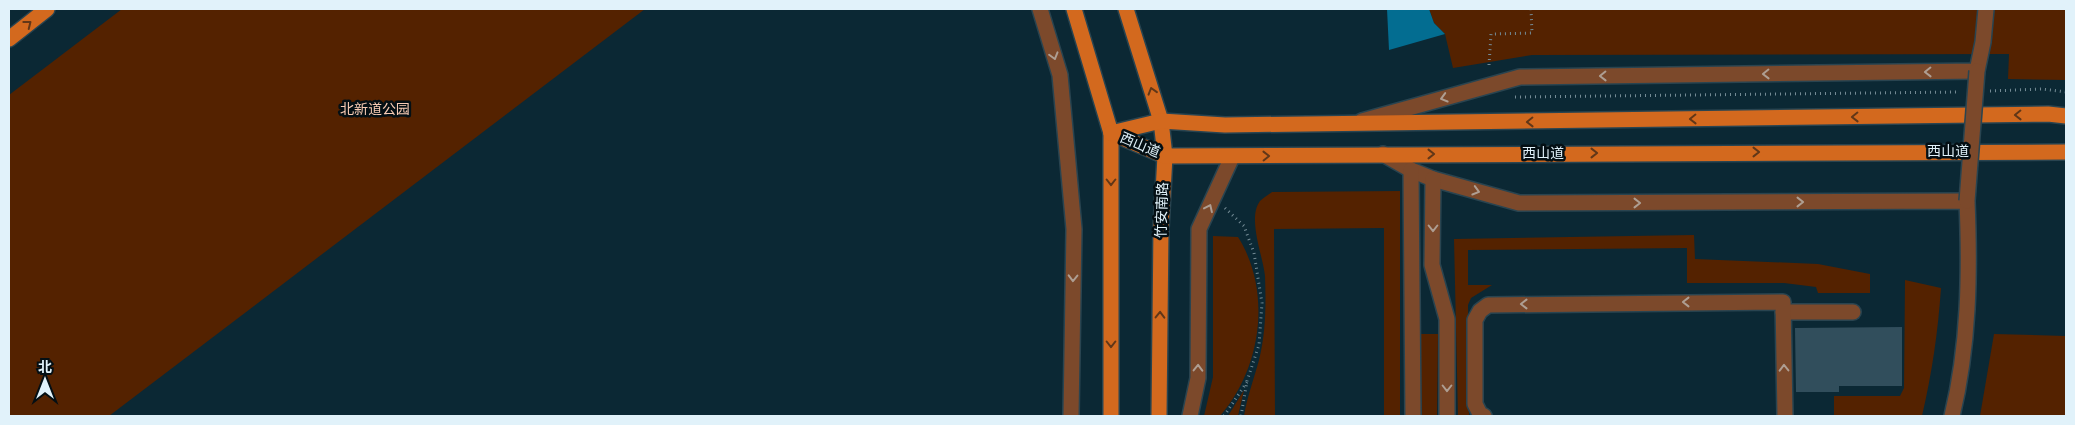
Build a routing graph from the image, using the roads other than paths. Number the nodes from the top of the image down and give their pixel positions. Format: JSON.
{"nodes":[{"id":1,"x":47,"y":9,"type":"edge"},
{"id":2,"x":1040,"y":9,"type":"edge"},
{"id":3,"x":1074,"y":9,"type":"edge"},
{"id":4,"x":1126,"y":9,"type":"edge"},
{"id":5,"x":1986,"y":9,"type":"edge"},
{"id":6,"x":9,"y":39,"type":"edge"},
{"id":7,"x":1977,"y":71,"type":"junction"},
{"id":8,"x":2066,"y":116,"type":"edge"},
{"id":9,"x":1161,"y":121,"type":"junction"},
{"id":10,"x":1350,"y":124,"type":"junction"},
{"id":11,"x":1111,"y":133,"type":"junction"},
{"id":12,"x":2066,"y":152,"type":"edge"},
{"id":13,"x":1383,"y":154,"type":"junction"},
{"id":14,"x":1165,"y":156,"type":"junction"},
{"id":15,"x":1232,"y":157,"type":"junction"},
{"id":16,"x":1411,"y":170,"type":"junction"},
{"id":17,"x":1433,"y":179,"type":"junction"},
{"id":18,"x":1403,"y":188,"type":"dead end"},
{"id":19,"x":1967,"y":201,"type":"junction"},
{"id":20,"x":1783,"y":312,"type":"junction"},
{"id":21,"x":1853,"y":312,"type":"dead end"},
{"id":22,"x":1071,"y":416,"type":"edge"},
{"id":23,"x":1111,"y":416,"type":"edge"},
{"id":24,"x":1159,"y":416,"type":"edge"},
{"id":25,"x":1190,"y":416,"type":"edge"},
{"id":26,"x":1405,"y":416,"type":"edge"},
{"id":27,"x":1413,"y":416,"type":"edge"},
{"id":28,"x":1447,"y":416,"type":"edge"},
{"id":29,"x":1484,"y":416,"type":"edge"},
{"id":30,"x":1785,"y":416,"type":"edge"},
{"id":31,"x":1952,"y":416,"type":"edge"}],
"edges":[{"from":6,"to":1,"type":"main road","one_way":true},
{"from":2,"to":22,"type":"street","one_way":true},
{"from":3,"to":11,"type":"main road"},
{"from":9,"to":4,"type":"main road","name":"竹安南路","one_way":true},
{"from":5,"to":7,"type":"street"},
{"from":7,"to":10,"type":"street","one_way":true},
{"from":7,"to":19,"type":"street","bridge":true},
{"from":8,"to":10,"type":"main road","name":"西山道","one_way":true},
{"from":9,"to":10,"type":"main road","name":"西山道"},
{"from":9,"to":11,"type":"main road","name":"西山道"},
{"from":9,"to":14,"type":"main road","name":"竹安南路"},
{"from":11,"to":14,"type":"main road","name":"西山道"},
{"from":11,"to":23,"type":"main road","one_way":true},
{"from":13,"to":12,"type":"main road","name":"西山道","one_way":true},
{"from":15,"to":13,"type":"main road","name":"西山道","one_way":true},
{"from":13,"to":16,"type":"street"},
{"from":14,"to":15,"type":"main road","name":"西山道"},
{"from":24,"to":14,"type":"main road","name":"竹安南路","one_way":true},
{"from":25,"to":15,"type":"street","one_way":true},
{"from":16,"to":17,"type":"street"},
{"from":16,"to":27,"type":"street"},
{"from":17,"to":19,"type":"street","one_way":true},
{"from":17,"to":28,"type":"street","one_way":true},
{"from":18,"to":26,"type":"street"},
{"from":19,"to":31,"type":"street"},
{"from":20,"to":21,"type":"street"},
{"from":20,"to":29,"type":"street","one_way":true},
{"from":30,"to":20,"type":"street","one_way":true}]}
